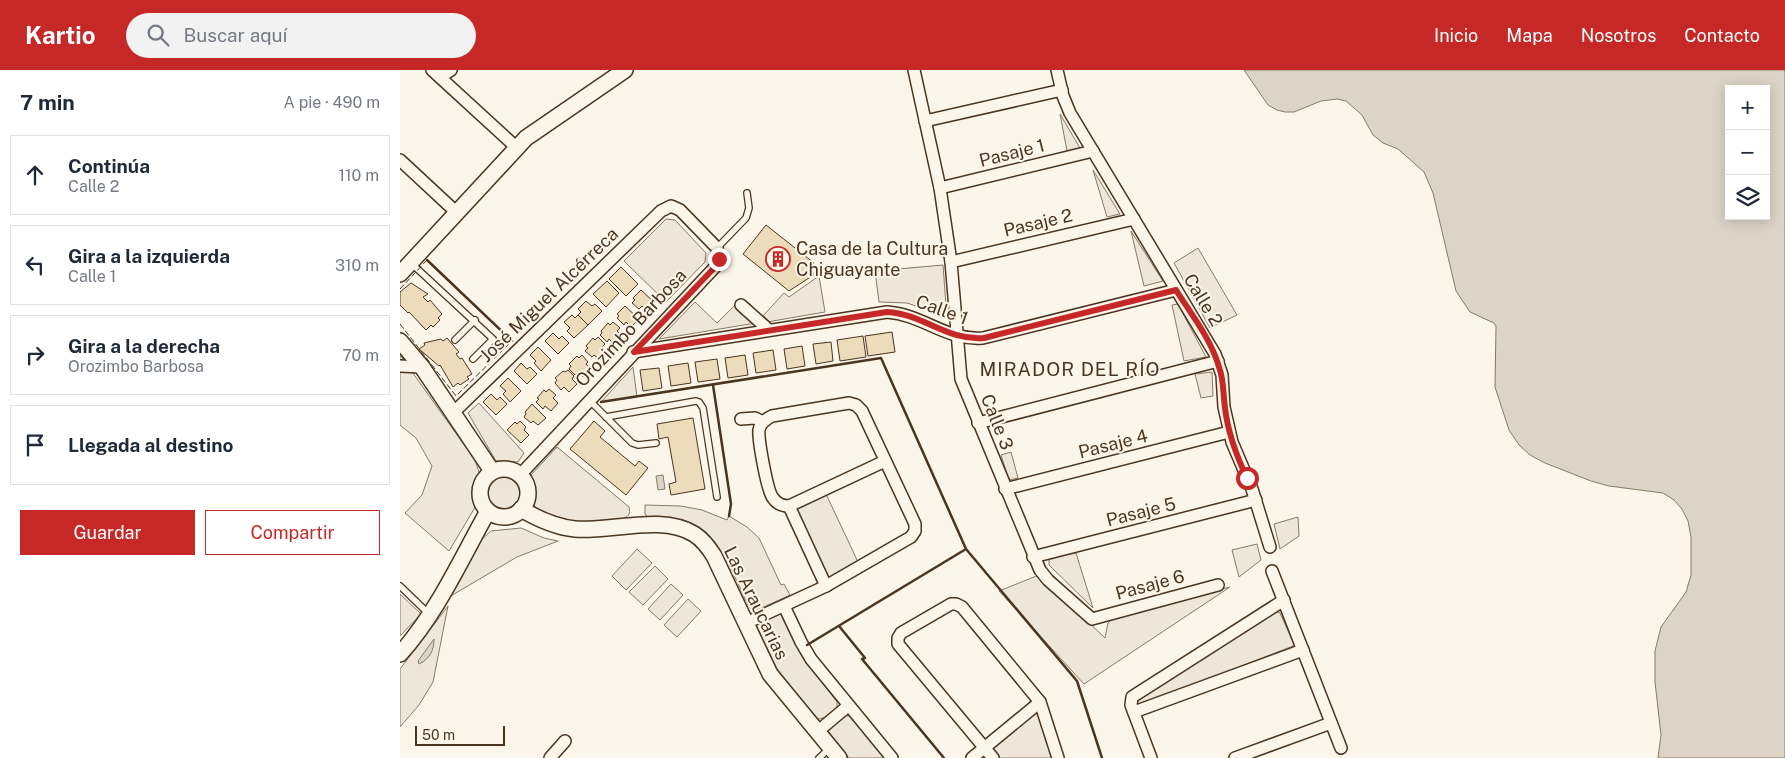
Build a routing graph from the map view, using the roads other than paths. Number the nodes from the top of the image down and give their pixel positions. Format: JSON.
{"nodes":[{"id":1,"x":451,"y":70,"type":"edge"},
{"id":2,"x":625,"y":70,"type":"edge"},
{"id":3,"x":914,"y":70,"type":"edge"},
{"id":4,"x":1057,"y":70,"type":"edge"},
{"id":5,"x":436,"y":74,"type":"edge"},
{"id":6,"x":1062,"y":90,"type":"junction"},
{"id":7,"x":925,"y":121,"type":"junction"},
{"id":8,"x":516,"y":147,"type":"junction"},
{"id":9,"x":1093,"y":151,"type":"junction"},
{"id":10,"x":400,"y":160,"type":"edge"},
{"id":11,"x":940,"y":188,"type":"junction"},
{"id":12,"x":746,"y":193,"type":"dead end"},
{"id":13,"x":456,"y":212,"type":"junction"},
{"id":14,"x":1134,"y":219,"type":"junction"},
{"id":15,"x":717,"y":248,"type":"junction"},
{"id":16,"x":951,"y":262,"type":"junction"},
{"id":17,"x":405,"y":268,"type":"edge"},
{"id":18,"x":1176,"y":290,"type":"junction"},
{"id":19,"x":741,"y":305,"type":"dead end"},
{"id":20,"x":474,"y":320,"type":"junction"},
{"id":21,"x":769,"y":330,"type":"junction"},
{"id":22,"x":957,"y":336,"type":"junction"},
{"id":23,"x":400,"y":340,"type":"edge"},
{"id":24,"x":456,"y":340,"type":"dead end"},
{"id":25,"x":634,"y":352,"type":"junction"},
{"id":26,"x":473,"y":358,"type":"dead end"},
{"id":27,"x":1218,"y":361,"type":"junction"},
{"id":28,"x":400,"y":366,"type":"edge"},
{"id":29,"x":422,"y":367,"type":"junction"},
{"id":30,"x":589,"y":400,"type":"junction"},
{"id":31,"x":454,"y":413,"type":"junction"},
{"id":32,"x":606,"y":418,"type":"junction"},
{"id":33,"x":741,"y":419,"type":"dead end"},
{"id":34,"x":763,"y":422,"type":"junction"},
{"id":35,"x":978,"y":423,"type":"junction"},
{"id":36,"x":1229,"y":432,"type":"junction"},
{"id":37,"x":656,"y":443,"type":"dead end"},
{"id":38,"x":886,"y":461,"type":"junction"},
{"id":39,"x":492,"y":471,"type":"junction"},
{"id":40,"x":520,"y":475,"type":"junction"},
{"id":41,"x":1005,"y":489,"type":"junction"},
{"id":42,"x":717,"y":497,"type":"dead end"},
{"id":43,"x":1256,"y":500,"type":"junction"},
{"id":44,"x":789,"y":506,"type":"junction"},
{"id":45,"x":521,"y":509,"type":"junction"},
{"id":46,"x":488,"y":511,"type":"junction"},
{"id":47,"x":1270,"y":548,"type":"dead end"},
{"id":48,"x":1034,"y":557,"type":"junction"},
{"id":49,"x":1272,"y":571,"type":"dead end"},
{"id":50,"x":1218,"y":585,"type":"dead end"},
{"id":51,"x":400,"y":586,"type":"edge"},
{"id":52,"x":826,"y":586,"type":"junction"},
{"id":53,"x":1284,"y":600,"type":"junction"},
{"id":54,"x":784,"y":606,"type":"junction"},
{"id":55,"x":430,"y":614,"type":"junction"},
{"id":56,"x":1092,"y":619,"type":"joint"},
{"id":57,"x":746,"y":623,"type":"junction"},
{"id":58,"x":1303,"y":650,"type":"junction"},
{"id":59,"x":400,"y":654,"type":"edge"},
{"id":60,"x":1040,"y":702,"type":"junction"},
{"id":61,"x":848,"y":706,"type":"junction"},
{"id":62,"x":1134,"y":712,"type":"junction"},
{"id":63,"x":1331,"y":723,"type":"junction"},
{"id":64,"x":817,"y":732,"type":"junction"},
{"id":65,"x":565,"y":741,"type":"dead end"},
{"id":66,"x":984,"y":748,"type":"junction"},
{"id":67,"x":1341,"y":748,"type":"dead end"},
{"id":68,"x":835,"y":753,"type":"edge"},
{"id":69,"x":550,"y":758,"type":"edge"},
{"id":70,"x":819,"y":758,"type":"edge"},
{"id":71,"x":892,"y":758,"type":"edge"},
{"id":72,"x":972,"y":758,"type":"edge"},
{"id":73,"x":993,"y":758,"type":"edge"},
{"id":74,"x":1058,"y":758,"type":"edge"},
{"id":75,"x":1151,"y":758,"type":"edge"},
{"id":76,"x":1235,"y":758,"type":"edge"}],
"edges":[{"from":1,"to":5,"type":"street"},
{"from":2,"to":8,"type":"street"},
{"from":3,"to":7,"type":"street","name":"Calle 3"},
{"from":4,"to":6,"type":"street","name":"Calle 2"},
{"from":5,"to":8,"type":"street"},
{"from":6,"to":7,"type":"street"},
{"from":6,"to":9,"type":"street","name":"Calle 2"},
{"from":7,"to":11,"type":"street","name":"Calle 3"},
{"from":8,"to":13,"type":"street"},
{"from":9,"to":11,"type":"street","name":"Pasaje 1"},
{"from":9,"to":14,"type":"street","name":"Calle 2"},
{"from":10,"to":13,"type":"street"},
{"from":11,"to":16,"type":"street","name":"Calle 3"},
{"from":12,"to":15,"type":"lane"},
{"from":13,"to":17,"type":"street"},
{"from":14,"to":16,"type":"street","name":"Pasaje 2"},
{"from":14,"to":18,"type":"street","name":"Calle 2"},
{"from":15,"to":25,"type":"street","name":"Orozimbo Barbosa"},
{"from":15,"to":31,"type":"street","name":"José Miguel Alcérreca"},
{"from":16,"to":22,"type":"street","name":"Calle 3"},
{"from":17,"to":20,"type":"lane"},
{"from":18,"to":22,"type":"street","name":"Calle 1"},
{"from":18,"to":27,"type":"street","name":"Calle 2"},
{"from":19,"to":21,"type":"street"},
{"from":20,"to":24,"type":"lane"},
{"from":20,"to":26,"type":"lane"},
{"from":21,"to":22,"type":"street","name":"Calle 1"},
{"from":21,"to":25,"type":"street","name":"Calle 1"},
{"from":22,"to":35,"type":"street","name":"Calle 3"},
{"from":23,"to":29,"type":"street"},
{"from":25,"to":30,"type":"street","name":"Orozimbo Barbosa"},
{"from":27,"to":35,"type":"street"},
{"from":27,"to":36,"type":"street","name":"Calle 2"},
{"from":28,"to":29,"type":"street"},
{"from":29,"to":31,"type":"street"},
{"from":30,"to":32,"type":"lane"},
{"from":30,"to":40,"type":"street","name":"Orozimbo Barbosa"},
{"from":31,"to":39,"type":"street"},
{"from":32,"to":37,"type":"lane"},
{"from":32,"to":42,"type":"lane"},
{"from":33,"to":34,"type":"street"},
{"from":34,"to":38,"type":"street"},
{"from":34,"to":44,"type":"street"},
{"from":35,"to":41,"type":"street","name":"Calle 3"},
{"from":36,"to":41,"type":"street","name":"Pasaje 4"},
{"from":36,"to":43,"type":"street","name":"Calle 2"},
{"from":38,"to":44,"type":"street"},
{"from":38,"to":52,"type":"street"},
{"from":39,"to":40,"type":"street"},
{"from":39,"to":46,"type":"street"},
{"from":40,"to":45,"type":"street"},
{"from":41,"to":48,"type":"street","name":"Calle 3"},
{"from":43,"to":47,"type":"street","name":"Calle 2"},
{"from":43,"to":48,"type":"street","name":"Pasaje 5"},
{"from":44,"to":52,"type":"street"},
{"from":45,"to":46,"type":"street"},
{"from":45,"to":57,"type":"street","name":"Las Araucarias"},
{"from":46,"to":55,"type":"street"},
{"from":48,"to":56,"type":"street","name":"Calle 3"},
{"from":49,"to":53,"type":"street"},
{"from":50,"to":56,"type":"street","name":"Pasaje 6"},
{"from":51,"to":55,"type":"lane"},
{"from":52,"to":54,"type":"street"},
{"from":53,"to":58,"type":"street"},
{"from":53,"to":62,"type":"street"},
{"from":54,"to":57,"type":"street"},
{"from":54,"to":61,"type":"street","name":"Las Araucarias"},
{"from":55,"to":59,"type":"street"},
{"from":57,"to":64,"type":"street","name":"Las Araucarias"},
{"from":58,"to":62,"type":"street"},
{"from":58,"to":63,"type":"street"},
{"from":60,"to":66,"type":"street"},
{"from":60,"to":66,"type":"street"},
{"from":60,"to":74,"type":"street"},
{"from":61,"to":64,"type":"street"},
{"from":61,"to":71,"type":"street","name":"Las Araucarias"},
{"from":62,"to":75,"type":"street"},
{"from":63,"to":67,"type":"street"},
{"from":63,"to":76,"type":"street"},
{"from":64,"to":68,"type":"street","name":"Las Araucarias"},
{"from":65,"to":69,"type":"street"},
{"from":66,"to":72,"type":"street"},
{"from":66,"to":73,"type":"street"},
{"from":68,"to":70,"type":"lane"}]}
